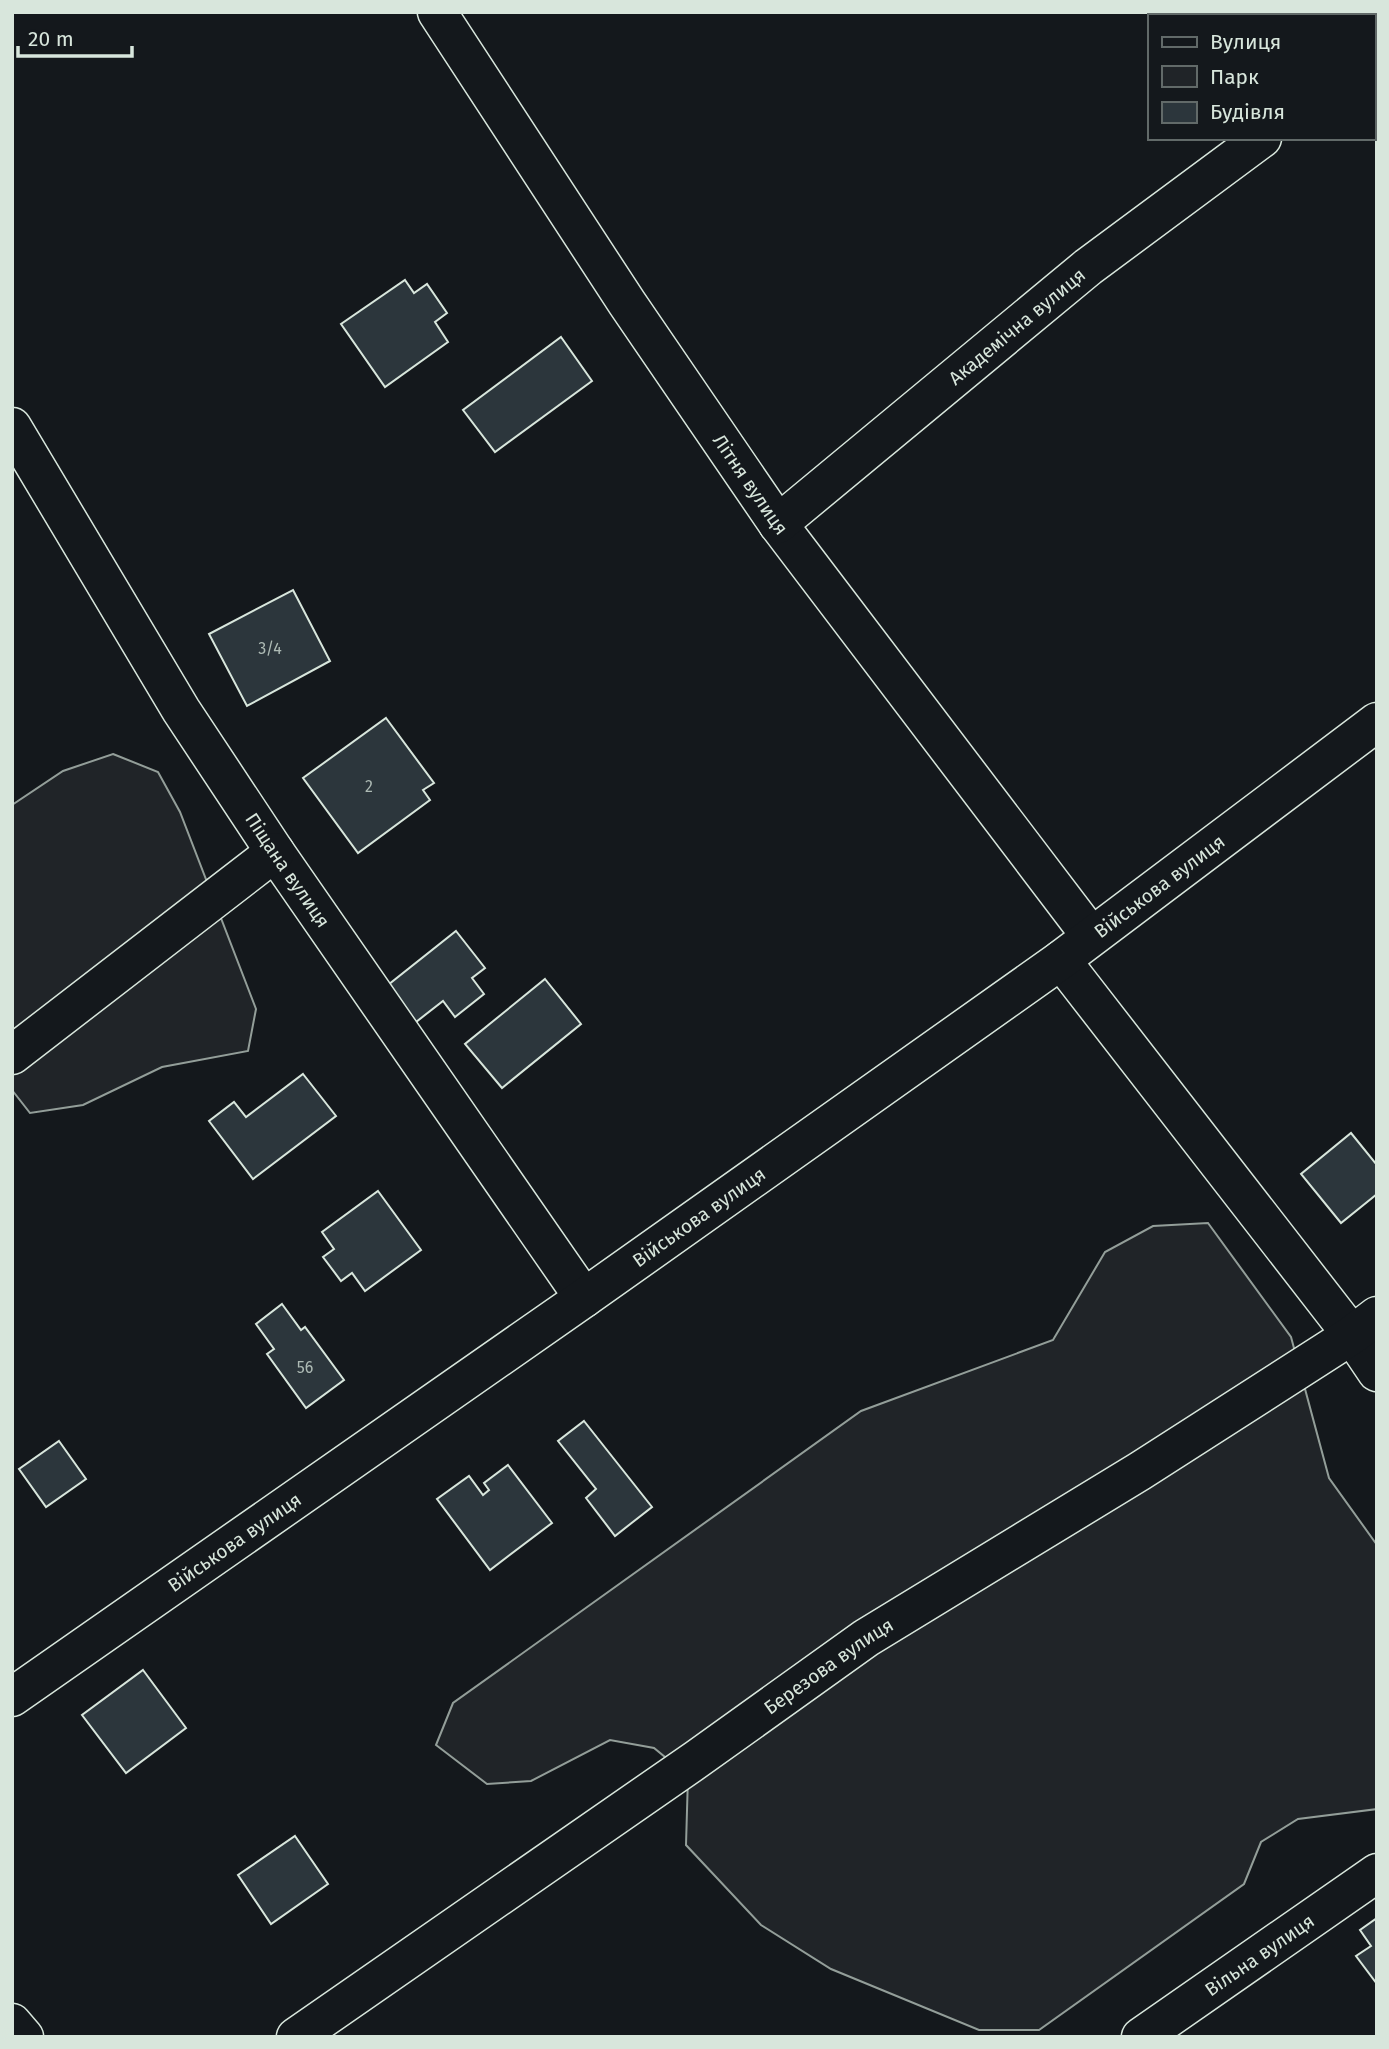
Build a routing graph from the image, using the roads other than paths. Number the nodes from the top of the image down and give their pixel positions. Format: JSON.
{"nodes":[{"id":1,"x":437,"y":12,"type":"edge"},
{"id":2,"x":1259,"y":140,"type":"edge"},
{"id":3,"x":12,"y":427,"type":"edge"},
{"id":4,"x":778,"y":524,"type":"junction"},
{"id":5,"x":1377,"y":722,"type":"edge"},
{"id":6,"x":275,"y":852,"type":"junction"},
{"id":7,"x":1091,"y":936,"type":"junction"},
{"id":8,"x":1061,"y":960,"type":"junction"},
{"id":9,"x":12,"y":1055,"type":"edge"},
{"id":10,"x":584,"y":1298,"type":"junction"},
{"id":11,"x":1364,"y":1326,"type":"edge"},
{"id":12,"x":1377,"y":1372,"type":"edge"},
{"id":13,"x":12,"y":1697,"type":"edge"},
{"id":14,"x":1377,"y":1873,"type":"edge"},
{"id":15,"x":12,"y":2023,"type":"edge"},
{"id":16,"x":24,"y":2037,"type":"edge"},
{"id":17,"x":296,"y":2037,"type":"edge"},
{"id":18,"x":1141,"y":2037,"type":"edge"}],
"edges":[{"from":1,"to":4,"type":"street","name":"Літня вулиця"},
{"from":2,"to":4,"type":"street","name":"Академічна вулиця"},
{"from":3,"to":6,"type":"street","name":"Піщана вулиця"},
{"from":4,"to":7,"type":"street","name":"Літня вулиця"},
{"from":5,"to":7,"type":"street","name":"Військова вулиця"},
{"from":6,"to":9,"type":"street"},
{"from":6,"to":10,"type":"street","name":"Піщана вулиця"},
{"from":7,"to":8,"type":"street","name":"Військова вулиця"},
{"from":8,"to":10,"type":"street","name":"Військова вулиця"},
{"from":8,"to":11,"type":"street"},
{"from":10,"to":13,"type":"street","name":"Військова вулиця"},
{"from":11,"to":12,"type":"street"},
{"from":11,"to":17,"type":"street","name":"Березова вулиця"},
{"from":14,"to":18,"type":"street","name":"Вільна вулиця"},
{"from":15,"to":16,"type":"street"}]}
